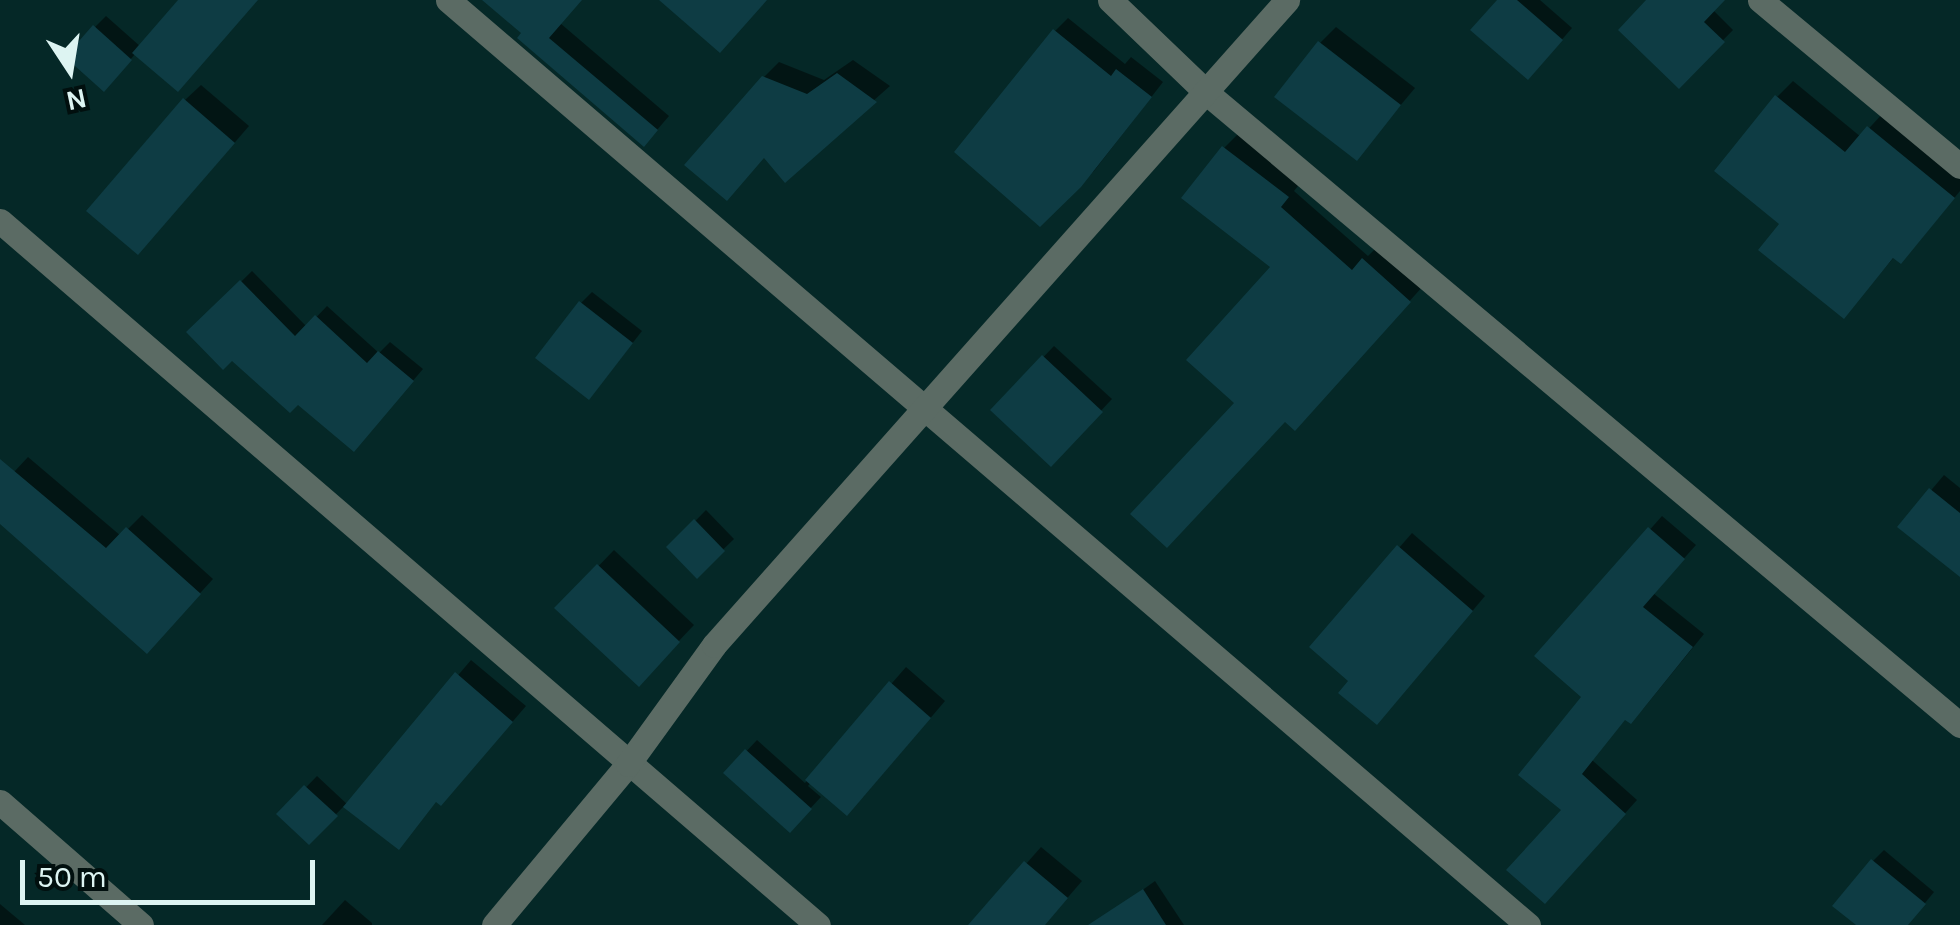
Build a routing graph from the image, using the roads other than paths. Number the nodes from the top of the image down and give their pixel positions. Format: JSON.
{"nodes":[{"id":1,"x":448,"y":0,"type":"edge"},
{"id":2,"x":1110,"y":0,"type":"edge"},
{"id":3,"x":1287,"y":0,"type":"edge"},
{"id":4,"x":1760,"y":0,"type":"edge"},
{"id":5,"x":1208,"y":94,"type":"junction"},
{"id":6,"x":1960,"y":166,"type":"edge"},
{"id":7,"x":0,"y":221,"type":"edge"},
{"id":8,"x":924,"y":409,"type":"junction"},
{"id":9,"x":1960,"y":725,"type":"edge"},
{"id":10,"x":628,"y":764,"type":"junction"},
{"id":11,"x":0,"y":802,"type":"edge"},
{"id":12,"x":140,"y":925,"type":"edge"},
{"id":13,"x":494,"y":925,"type":"edge"},
{"id":14,"x":818,"y":925,"type":"edge"},
{"id":15,"x":1528,"y":925,"type":"edge"}],
"edges":[{"from":1,"to":8,"type":"street"},
{"from":2,"to":5,"type":"street"},
{"from":3,"to":5,"type":"street"},
{"from":4,"to":6,"type":"street"},
{"from":5,"to":8,"type":"street"},
{"from":5,"to":9,"type":"street"},
{"from":7,"to":10,"type":"street"},
{"from":8,"to":10,"type":"street"},
{"from":8,"to":15,"type":"street"},
{"from":10,"to":13,"type":"street"},
{"from":10,"to":14,"type":"street"},
{"from":11,"to":12,"type":"street"}]}
